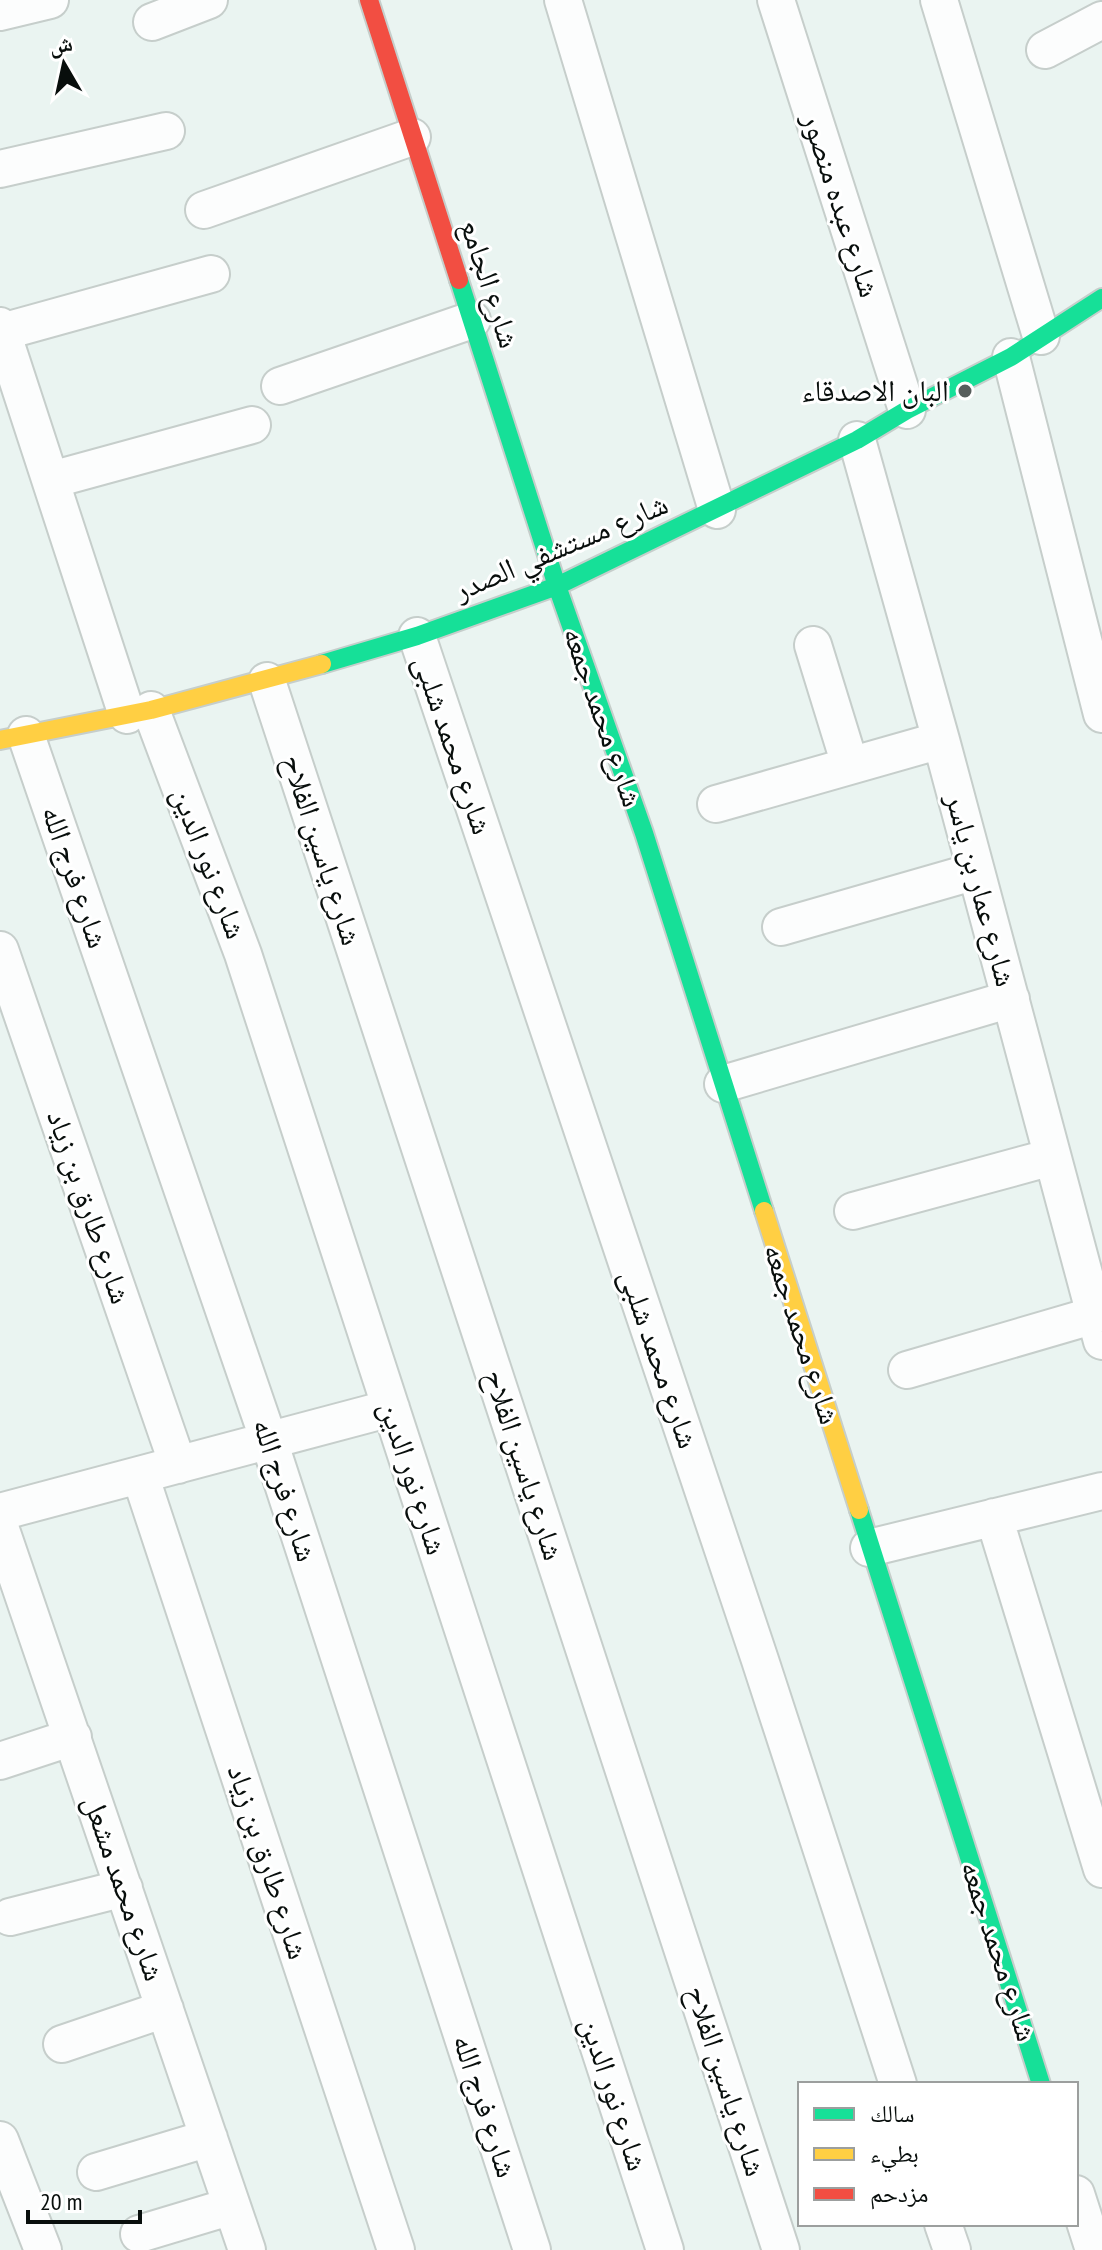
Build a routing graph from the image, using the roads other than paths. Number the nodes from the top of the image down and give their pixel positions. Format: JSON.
{"nodes":[{"id":1,"x":50,"y":0,"type":"edge"},
{"id":2,"x":209,"y":0,"type":"edge"},
{"id":3,"x":369,"y":0,"type":"edge"},
{"id":4,"x":563,"y":0,"type":"edge"},
{"id":5,"x":776,"y":0,"type":"edge"},
{"id":6,"x":939,"y":0,"type":"edge"},
{"id":7,"x":0,"y":12,"type":"edge"},
{"id":8,"x":1102,"y":20,"type":"edge"},
{"id":9,"x":152,"y":22,"type":"dead end"},
{"id":10,"x":1045,"y":50,"type":"dead end"},
{"id":11,"x":166,"y":131,"type":"dead end"},
{"id":12,"x":412,"y":137,"type":"junction"},
{"id":13,"x":0,"y":169,"type":"edge"},
{"id":14,"x":204,"y":210,"type":"dead end"},
{"id":15,"x":211,"y":274,"type":"dead end"},
{"id":16,"x":1102,"y":298,"type":"edge"},
{"id":17,"x":472,"y":320,"type":"junction"},
{"id":18,"x":1,"y":329,"type":"edge"},
{"id":19,"x":1041,"y":336,"type":"junction"},
{"id":20,"x":1011,"y":357,"type":"junction"},
{"id":21,"x":280,"y":386,"type":"dead end"},
{"id":22,"x":907,"y":410,"type":"junction"},
{"id":23,"x":252,"y":425,"type":"dead end"},
{"id":24,"x":857,"y":440,"type":"junction"},
{"id":25,"x":51,"y":480,"type":"junction"},
{"id":26,"x":717,"y":510,"type":"junction"},
{"id":27,"x":557,"y":586,"type":"junction"},
{"id":28,"x":1092,"y":626,"type":"edge"},
{"id":29,"x":417,"y":636,"type":"junction"},
{"id":30,"x":813,"y":645,"type":"dead end"},
{"id":31,"x":267,"y":681,"type":"junction"},
{"id":32,"x":139,"y":712,"type":"junction"},
{"id":33,"x":1102,"y":714,"type":"edge"},
{"id":34,"x":13,"y":738,"type":"edge"},
{"id":35,"x":941,"y":740,"type":"junction"},
{"id":36,"x":850,"y":765,"type":"junction"},
{"id":37,"x":716,"y":804,"type":"dead end"},
{"id":38,"x":976,"y":871,"type":"junction"},
{"id":39,"x":781,"y":927,"type":"dead end"},
{"id":40,"x":0,"y":950,"type":"edge"},
{"id":41,"x":1011,"y":999,"type":"junction"},
{"id":42,"x":723,"y":1084,"type":"junction"},
{"id":43,"x":1052,"y":1157,"type":"junction"},
{"id":44,"x":853,"y":1211,"type":"dead end"},
{"id":45,"x":1098,"y":1328,"type":"edge"},
{"id":46,"x":907,"y":1370,"type":"dead end"},
{"id":47,"x":391,"y":1408,"type":"junction"},
{"id":48,"x":269,"y":1441,"type":"junction"},
{"id":49,"x":178,"y":1465,"type":"junction"},
{"id":50,"x":140,"y":1475,"type":"junction"},
{"id":51,"x":1102,"y":1491,"type":"edge"},
{"id":52,"x":0,"y":1512,"type":"edge"},
{"id":53,"x":994,"y":1517,"type":"junction"},
{"id":54,"x":0,"y":1527,"type":"edge"},
{"id":55,"x":869,"y":1548,"type":"junction"},
{"id":56,"x":12,"y":1598,"type":"edge"},
{"id":57,"x":73,"y":1737,"type":"junction"},
{"id":58,"x":0,"y":1761,"type":"edge"},
{"id":59,"x":1102,"y":1869,"type":"edge"},
{"id":60,"x":124,"y":1888,"type":"junction"},
{"id":61,"x":10,"y":1917,"type":"dead end"},
{"id":62,"x":165,"y":2009,"type":"junction"},
{"id":63,"x":62,"y":2044,"type":"dead end"},
{"id":64,"x":897,"y":2082,"type":"edge"},
{"id":65,"x":1040,"y":2082,"type":"edge"},
{"id":66,"x":209,"y":2138,"type":"junction"},
{"id":67,"x":0,"y":2140,"type":"edge"},
{"id":68,"x":96,"y":2172,"type":"dead end"},
{"id":69,"x":1078,"y":2200,"type":"edge"},
{"id":70,"x":232,"y":2206,"type":"junction"},
{"id":71,"x":944,"y":2226,"type":"edge"},
{"id":72,"x":139,"y":2234,"type":"dead end"},
{"id":73,"x":43,"y":2250,"type":"edge"},
{"id":74,"x":247,"y":2250,"type":"edge"},
{"id":75,"x":396,"y":2250,"type":"edge"},
{"id":76,"x":532,"y":2250,"type":"edge"},
{"id":77,"x":665,"y":2250,"type":"edge"},
{"id":78,"x":781,"y":2250,"type":"edge"},
{"id":79,"x":952,"y":2250,"type":"edge"},
{"id":80,"x":1094,"y":2250,"type":"edge"}],
"edges":[{"from":1,"to":7,"type":"street"},
{"from":2,"to":9,"type":"street"},
{"from":3,"to":12,"type":"street","name":"شارع الجامع"},
{"from":4,"to":26,"type":"street"},
{"from":5,"to":22,"type":"street","name":"شارع عبده منصور"},
{"from":6,"to":19,"type":"street"},
{"from":8,"to":10,"type":"street"},
{"from":11,"to":13,"type":"street"},
{"from":12,"to":14,"type":"street"},
{"from":12,"to":17,"type":"street","name":"شارع الجامع"},
{"from":15,"to":18,"type":"street"},
{"from":16,"to":19,"type":"street","name":"شارع مستشفي الصدر"},
{"from":17,"to":21,"type":"street"},
{"from":17,"to":27,"type":"street","name":"شارع الجامع"},
{"from":18,"to":25,"type":"street","name":"شارع نور الدين"},
{"from":19,"to":20,"type":"street","name":"شارع مستشفي الصدر"},
{"from":20,"to":22,"type":"street","name":"شارع مستشفي الصدر"},
{"from":20,"to":28,"type":"street"},
{"from":22,"to":24,"type":"street","name":"شارع مستشفي الصدر"},
{"from":23,"to":25,"type":"street"},
{"from":24,"to":26,"type":"street","name":"شارع مستشفي الصدر"},
{"from":24,"to":35,"type":"street","name":"شارع عمار بن ياسر"},
{"from":25,"to":32,"type":"street","name":"شارع نور الدين"},
{"from":26,"to":27,"type":"street","name":"شارع مستشفي الصدر"},
{"from":27,"to":29,"type":"street","name":"شارع مستشفي الصدر"},
{"from":27,"to":42,"type":"street","name":"شارع محمد جمعه"},
{"from":28,"to":33,"type":"street"},
{"from":29,"to":31,"type":"street","name":"شارع مستشفي الصدر"},
{"from":29,"to":64,"type":"street","name":"شارع محمد شلبى"},
{"from":30,"to":36,"type":"street"},
{"from":31,"to":32,"type":"street","name":"شارع مستشفي الصدر"},
{"from":31,"to":78,"type":"street","name":"شارع ياسين الفلاح"},
{"from":32,"to":34,"type":"street","name":"شارع مستشفي الصدر"},
{"from":32,"to":47,"type":"street","name":"شارع نور الدين"},
{"from":34,"to":48,"type":"street","name":"شارع فرج الله"},
{"from":35,"to":36,"type":"street"},
{"from":35,"to":38,"type":"street","name":"شارع عمار بن ياسر"},
{"from":36,"to":37,"type":"street"},
{"from":38,"to":39,"type":"street"},
{"from":38,"to":41,"type":"street","name":"شارع عمار بن ياسر"},
{"from":40,"to":49,"type":"street","name":"شارع طارق بن زياد"},
{"from":41,"to":42,"type":"street"},
{"from":41,"to":43,"type":"street","name":"شارع عمار بن ياسر"},
{"from":42,"to":55,"type":"street","name":"شارع محمد جمعه"},
{"from":43,"to":44,"type":"street"},
{"from":43,"to":45,"type":"street","name":"شارع عمار بن ياسر"},
{"from":45,"to":46,"type":"street"},
{"from":47,"to":48,"type":"street"},
{"from":47,"to":77,"type":"street","name":"شارع نور الدين"},
{"from":48,"to":49,"type":"street"},
{"from":48,"to":76,"type":"street","name":"شارع فرج الله"},
{"from":49,"to":50,"type":"street"},
{"from":50,"to":52,"type":"street"},
{"from":50,"to":75,"type":"street","name":"شارع طارق بن زياد"},
{"from":51,"to":53,"type":"street"},
{"from":53,"to":55,"type":"street"},
{"from":53,"to":59,"type":"street"},
{"from":54,"to":56,"type":"street","name":"شارع محمد مشعل"},
{"from":55,"to":65,"type":"street","name":"شارع محمد جمعه"},
{"from":56,"to":57,"type":"street","name":"شارع محمد مشعل"},
{"from":57,"to":58,"type":"street"},
{"from":57,"to":60,"type":"street","name":"شارع محمد مشعل"},
{"from":60,"to":61,"type":"street"},
{"from":60,"to":62,"type":"street","name":"شارع محمد مشعل"},
{"from":62,"to":63,"type":"street"},
{"from":62,"to":66,"type":"street","name":"شارع محمد مشعل"},
{"from":66,"to":68,"type":"street"},
{"from":66,"to":70,"type":"street","name":"شارع محمد مشعل"},
{"from":67,"to":73,"type":"street"},
{"from":69,"to":80,"type":"street"},
{"from":70,"to":72,"type":"street"},
{"from":70,"to":74,"type":"street","name":"شارع محمد مشعل"},
{"from":71,"to":79,"type":"street"}]}
